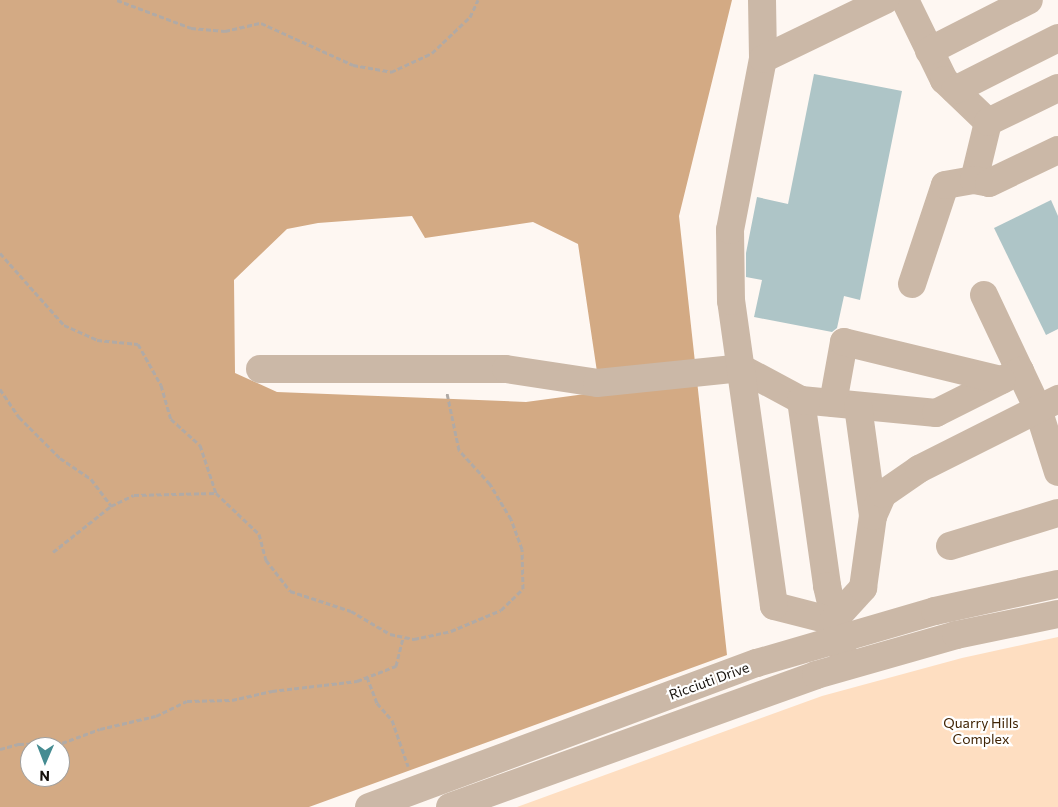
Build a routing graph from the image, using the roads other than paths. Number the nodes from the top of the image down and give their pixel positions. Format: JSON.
{"nodes":[{"id":1,"x":762,"y":0,"type":"edge"},
{"id":2,"x":885,"y":0,"type":"edge"},
{"id":3,"x":905,"y":0,"type":"edge"},
{"id":4,"x":1029,"y":0,"type":"edge"},
{"id":5,"x":1058,"y":38,"type":"edge"},
{"id":6,"x":929,"y":50,"type":"junction"},
{"id":7,"x":763,"y":59,"type":"junction"},
{"id":8,"x":1058,"y":88,"type":"edge"},
{"id":9,"x":955,"y":90,"type":"junction"},
{"id":10,"x":988,"y":122,"type":"junction"},
{"id":11,"x":1058,"y":150,"type":"edge"},
{"id":12,"x":974,"y":180,"type":"junction"},
{"id":13,"x":912,"y":284,"type":"dead end"},
{"id":14,"x":984,"y":294,"type":"dead end"},
{"id":15,"x":741,"y":368,"type":"junction"},
{"id":16,"x":260,"y":370,"type":"dead end"},
{"id":17,"x":1010,"y":376,"type":"junction"},
{"id":18,"x":801,"y":400,"type":"junction"},
{"id":19,"x":846,"y":404,"type":"junction"},
{"id":20,"x":1048,"y":404,"type":"edge"},
{"id":21,"x":1058,"y":472,"type":"edge"},
{"id":22,"x":1058,"y":513,"type":"edge"},
{"id":23,"x":873,"y":516,"type":"junction"},
{"id":24,"x":950,"y":546,"type":"dead end"},
{"id":25,"x":1058,"y":584,"type":"edge"},
{"id":26,"x":1058,"y":614,"type":"edge"},
{"id":27,"x":836,"y":629,"type":"junction"},
{"id":28,"x":846,"y":666,"type":"junction"},
{"id":29,"x":438,"y":782,"type":"junction"},
{"id":30,"x":368,"y":807,"type":"edge"},
{"id":31,"x":449,"y":807,"type":"edge"}],
"edges":[{"from":1,"to":7,"type":"street"},
{"from":2,"to":7,"type":"street"},
{"from":3,"to":6,"type":"street"},
{"from":4,"to":6,"type":"street"},
{"from":5,"to":9,"type":"street"},
{"from":6,"to":9,"type":"street"},
{"from":7,"to":15,"type":"street"},
{"from":8,"to":10,"type":"street"},
{"from":9,"to":10,"type":"street"},
{"from":10,"to":12,"type":"street"},
{"from":11,"to":12,"type":"street"},
{"from":12,"to":13,"type":"street"},
{"from":14,"to":17,"type":"street"},
{"from":15,"to":16,"type":"street"},
{"from":15,"to":18,"type":"street"},
{"from":15,"to":27,"type":"street"},
{"from":17,"to":19,"type":"street"},
{"from":17,"to":19,"type":"street"},
{"from":17,"to":20,"type":"street"},
{"from":18,"to":19,"type":"street"},
{"from":18,"to":27,"type":"street"},
{"from":19,"to":23,"type":"street"},
{"from":20,"to":21,"type":"street"},
{"from":20,"to":23,"type":"street"},
{"from":22,"to":24,"type":"street"},
{"from":23,"to":27,"type":"street"},
{"from":25,"to":27,"type":"street","name":"Ricciuti Drive"},
{"from":26,"to":28,"type":"street","name":"Ricciuti Drive"},
{"from":27,"to":28,"type":"street"},
{"from":27,"to":29,"type":"street","name":"Ricciuti Drive"},
{"from":28,"to":31,"type":"street","name":"Ricciuti Drive"},
{"from":29,"to":30,"type":"street","name":"Ricciuti Drive"},
{"from":29,"to":31,"type":"street"}]}
